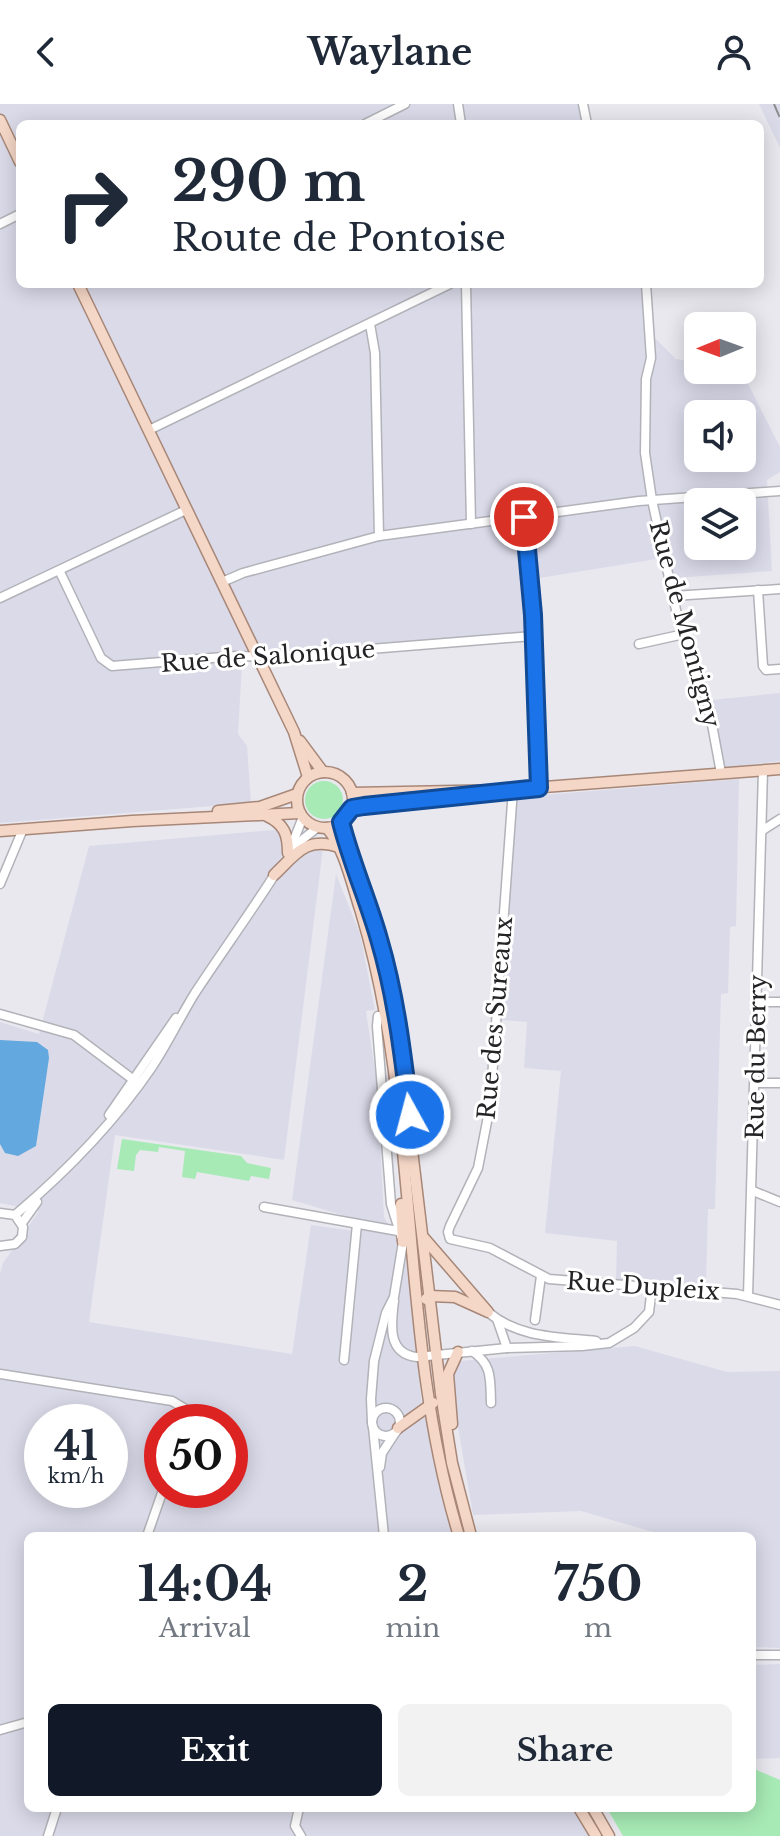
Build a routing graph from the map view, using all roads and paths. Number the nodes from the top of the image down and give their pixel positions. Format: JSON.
{"nodes":[{"id":1,"x":405,"y":104,"type":"edge"},
{"id":2,"x":0,"y":120,"type":"edge"},
{"id":3,"x":373,"y":120,"type":"edge"},
{"id":4,"x":16,"y":154,"type":"edge"},
{"id":5,"x":80,"y":288,"type":"edge"},
{"id":6,"x":442,"y":288,"type":"edge"},
{"id":7,"x":466,"y":288,"type":"edge"},
{"id":8,"x":646,"y":288,"type":"edge"},
{"id":9,"x":370,"y":324,"type":"junction"},
{"id":10,"x":149,"y":430,"type":"junction"},
{"id":11,"x":780,"y":491,"type":"edge"},
{"id":12,"x":652,"y":500,"type":"junction"},
{"id":13,"x":186,"y":510,"type":"junction"},
{"id":14,"x":524,"y":517,"type":"junction"},
{"id":15,"x":471,"y":524,"type":"junction"},
{"id":16,"x":379,"y":536,"type":"junction"},
{"id":17,"x":60,"y":572,"type":"junction"},
{"id":18,"x":222,"y":582,"type":"junction"},
{"id":19,"x":780,"y":589,"type":"edge"},
{"id":20,"x":758,"y":590,"type":"junction"},
{"id":21,"x":673,"y":596,"type":"junction"},
{"id":22,"x":0,"y":597,"type":"edge"},
{"id":23,"x":684,"y":634,"type":"junction"},
{"id":24,"x":533,"y":636,"type":"junction"},
{"id":25,"x":639,"y":644,"type":"dead end"},
{"id":26,"x":257,"y":656,"type":"junction"},
{"id":27,"x":780,"y":669,"type":"edge"},
{"id":28,"x":294,"y":732,"type":"junction"},
{"id":29,"x":780,"y":769,"type":"edge"},
{"id":30,"x":763,"y":770,"type":"junction"},
{"id":31,"x":323,"y":772,"type":"junction"},
{"id":32,"x":721,"y":773,"type":"junction"},
{"id":33,"x":308,"y":777,"type":"junction"},
{"id":34,"x":539,"y":788,"type":"junction"},
{"id":35,"x":510,"y":790,"type":"junction"},
{"id":36,"x":352,"y":793,"type":"junction"},
{"id":37,"x":297,"y":794,"type":"junction"},
{"id":38,"x":352,"y":808,"type":"junction"},
{"id":39,"x":265,"y":815,"type":"junction"},
{"id":40,"x":301,"y":815,"type":"junction"},
{"id":41,"x":780,"y":819,"type":"edge"},
{"id":42,"x":132,"y":821,"type":"junction"},
{"id":43,"x":341,"y":822,"type":"junction"},
{"id":44,"x":322,"y":827,"type":"junction"},
{"id":45,"x":23,"y":829,"type":"junction"},
{"id":46,"x":763,"y":830,"type":"junction"},
{"id":47,"x":0,"y":831,"type":"edge"},
{"id":48,"x":339,"y":847,"type":"junction"},
{"id":49,"x":290,"y":850,"type":"junction"},
{"id":50,"x":274,"y":875,"type":"junction"},
{"id":51,"x":0,"y":884,"type":"edge"},
{"id":52,"x":758,"y":1002,"type":"junction"},
{"id":53,"x":780,"y":1002,"type":"edge"},
{"id":54,"x":0,"y":1014,"type":"edge"},
{"id":55,"x":381,"y":1014,"type":"junction"},
{"id":56,"x":399,"y":1033,"type":"junction"},
{"id":57,"x":137,"y":1081,"type":"junction"},
{"id":58,"x":756,"y":1083,"type":"junction"},
{"id":59,"x":780,"y":1083,"type":"edge"},
{"id":60,"x":399,"y":1118,"type":"junction"},
{"id":61,"x":753,"y":1191,"type":"junction"},
{"id":62,"x":42,"y":1195,"type":"junction"},
{"id":63,"x":780,"y":1202,"type":"edge"},
{"id":64,"x":264,"y":1207,"type":"dead end"},
{"id":65,"x":0,"y":1213,"type":"edge"},
{"id":66,"x":15,"y":1215,"type":"junction"},
{"id":67,"x":22,"y":1223,"type":"junction"},
{"id":68,"x":357,"y":1224,"type":"junction"},
{"id":69,"x":398,"y":1231,"type":"junction"},
{"id":70,"x":424,"y":1237,"type":"junction"},
{"id":71,"x":450,"y":1239,"type":"joint"},
{"id":72,"x":403,"y":1242,"type":"junction"},
{"id":73,"x":3,"y":1249,"type":"edge"},
{"id":74,"x":541,"y":1276,"type":"junction"},
{"id":75,"x":652,"y":1287,"type":"junction"},
{"id":76,"x":430,"y":1296,"type":"junction"},
{"id":77,"x":748,"y":1296,"type":"junction"},
{"id":78,"x":394,"y":1297,"type":"junction"},
{"id":79,"x":780,"y":1305,"type":"edge"},
{"id":80,"x":419,"y":1306,"type":"junction"},
{"id":81,"x":492,"y":1315,"type":"junction"},
{"id":82,"x":535,"y":1320,"type":"dead end"},
{"id":83,"x":609,"y":1343,"type":"junction"},
{"id":84,"x":507,"y":1348,"type":"junction"},
{"id":85,"x":471,"y":1351,"type":"junction"},
{"id":86,"x":458,"y":1352,"type":"junction"},
{"id":87,"x":430,"y":1356,"type":"junction"},
{"id":88,"x":344,"y":1360,"type":"dead end"},
{"id":89,"x":0,"y":1374,"type":"edge"},
{"id":90,"x":441,"y":1394,"type":"junction"},
{"id":91,"x":491,"y":1403,"type":"dead end"},
{"id":92,"x":177,"y":1404,"type":"edge"},
{"id":93,"x":431,"y":1405,"type":"junction"},
{"id":94,"x":373,"y":1424,"type":"junction"},
{"id":95,"x":397,"y":1429,"type":"junction"},
{"id":96,"x":378,"y":1480,"type":"junction"},
{"id":97,"x":458,"y":1486,"type":"junction"},
{"id":98,"x":157,"y":1508,"type":"edge"},
{"id":99,"x":148,"y":1532,"type":"edge"},
{"id":100,"x":384,"y":1532,"type":"edge"},
{"id":101,"x":458,"y":1532,"type":"edge"},
{"id":102,"x":470,"y":1532,"type":"edge"},
{"id":103,"x":756,"y":1655,"type":"edge"},
{"id":104,"x":780,"y":1655,"type":"edge"},
{"id":105,"x":24,"y":1723,"type":"edge"},
{"id":106,"x":0,"y":1730,"type":"edge"},
{"id":107,"x":56,"y":1812,"type":"edge"},
{"id":108,"x":298,"y":1812,"type":"edge"},
{"id":109,"x":581,"y":1812,"type":"edge"},
{"id":110,"x":595,"y":1812,"type":"edge"},
{"id":111,"x":48,"y":1836,"type":"edge"},
{"id":112,"x":301,"y":1836,"type":"edge"},
{"id":113,"x":596,"y":1836,"type":"edge"},
{"id":114,"x":609,"y":1836,"type":"edge"}],
"edges":[{"from":1,"to":3,"type":"street"},
{"from":2,"to":4,"type":"main road"},
{"from":5,"to":10,"type":"main road"},
{"from":6,"to":9,"type":"street"},
{"from":7,"to":15,"type":"street"},
{"from":8,"to":12,"type":"street","name":"Rue de Montigny"},
{"from":9,"to":10,"type":"street"},
{"from":9,"to":16,"type":"street"},
{"from":10,"to":13,"type":"main road"},
{"from":11,"to":12,"type":"street"},
{"from":12,"to":14,"type":"street"},
{"from":12,"to":21,"type":"street","name":"Rue de Montigny"},
{"from":13,"to":17,"type":"street"},
{"from":13,"to":18,"type":"main road"},
{"from":14,"to":15,"type":"street"},
{"from":14,"to":24,"type":"street"},
{"from":15,"to":16,"type":"street"},
{"from":16,"to":18,"type":"street"},
{"from":17,"to":22,"type":"street"},
{"from":17,"to":26,"type":"street","name":"Rue de Salonique"},
{"from":18,"to":26,"type":"main road"},
{"from":19,"to":20,"type":"street"},
{"from":20,"to":21,"type":"street"},
{"from":20,"to":27,"type":"street"},
{"from":21,"to":23,"type":"street","name":"Rue de Montigny"},
{"from":23,"to":25,"type":"street"},
{"from":23,"to":32,"type":"street","name":"Rue de Montigny"},
{"from":24,"to":26,"type":"street","name":"Rue de Salonique"},
{"from":24,"to":34,"type":"street"},
{"from":26,"to":28,"type":"main road"},
{"from":28,"to":31,"type":"main road"},
{"from":28,"to":33,"type":"main road"},
{"from":29,"to":30,"type":"main road"},
{"from":30,"to":32,"type":"main road"},
{"from":30,"to":46,"type":"street","name":"Rue du Berry"},
{"from":31,"to":33,"type":"main road"},
{"from":31,"to":36,"type":"main road"},
{"from":32,"to":34,"type":"main road"},
{"from":33,"to":37,"type":"main road"},
{"from":34,"to":35,"type":"main road"},
{"from":35,"to":36,"type":"main road"},
{"from":35,"to":38,"type":"main road"},
{"from":35,"to":71,"type":"street","name":"Rue des Sureaux"},
{"from":36,"to":38,"type":"main road"},
{"from":37,"to":40,"type":"main road"},
{"from":37,"to":42,"type":"main road"},
{"from":38,"to":43,"type":"main road"},
{"from":39,"to":40,"type":"main road"},
{"from":39,"to":42,"type":"main road"},
{"from":39,"to":49,"type":"main road"},
{"from":40,"to":44,"type":"main road"},
{"from":40,"to":49,"type":"street"},
{"from":41,"to":46,"type":"street"},
{"from":42,"to":45,"type":"main road"},
{"from":43,"to":44,"type":"main road"},
{"from":43,"to":56,"type":"main road"},
{"from":44,"to":48,"type":"main road"},
{"from":44,"to":49,"type":"street"},
{"from":45,"to":47,"type":"main road"},
{"from":45,"to":51,"type":"street"},
{"from":46,"to":52,"type":"street","name":"Rue du Berry"},
{"from":48,"to":50,"type":"main road"},
{"from":48,"to":55,"type":"main road"},
{"from":49,"to":50,"type":"street"},
{"from":50,"to":57,"type":"street"},
{"from":52,"to":53,"type":"street"},
{"from":52,"to":58,"type":"street","name":"Rue du Berry"},
{"from":54,"to":57,"type":"street"},
{"from":55,"to":56,"type":"main road"},
{"from":55,"to":60,"type":"main road"},
{"from":55,"to":69,"type":"street"},
{"from":56,"to":70,"type":"main road"},
{"from":57,"to":62,"type":"street"},
{"from":58,"to":59,"type":"street"},
{"from":58,"to":61,"type":"street","name":"Rue du Berry"},
{"from":60,"to":72,"type":"main road"},
{"from":60,"to":80,"type":"main road"},
{"from":61,"to":63,"type":"street"},
{"from":61,"to":77,"type":"street","name":"Rue du Berry"},
{"from":62,"to":66,"type":"street"},
{"from":62,"to":67,"type":"street"},
{"from":64,"to":68,"type":"street"},
{"from":65,"to":66,"type":"street"},
{"from":66,"to":67,"type":"street"},
{"from":67,"to":73,"type":"street"},
{"from":68,"to":69,"type":"street"},
{"from":68,"to":88,"type":"street"},
{"from":69,"to":72,"type":"street"},
{"from":70,"to":76,"type":"main road"},
{"from":70,"to":81,"type":"main road"},
{"from":71,"to":74,"type":"street","name":"Rue Dupleix"},
{"from":72,"to":78,"type":"street"},
{"from":74,"to":75,"type":"street","name":"Rue Dupleix"},
{"from":74,"to":82,"type":"street"},
{"from":75,"to":77,"type":"street","name":"Rue Dupleix"},
{"from":75,"to":83,"type":"street"},
{"from":76,"to":80,"type":"main road"},
{"from":76,"to":81,"type":"main road"},
{"from":76,"to":87,"type":"main road"},
{"from":77,"to":79,"type":"street","name":"Rue Dupleix"},
{"from":78,"to":87,"type":"street"},
{"from":78,"to":94,"type":"street"},
{"from":80,"to":87,"type":"main road"},
{"from":81,"to":83,"type":"street"},
{"from":81,"to":84,"type":"street"},
{"from":83,"to":84,"type":"street"},
{"from":84,"to":85,"type":"street"},
{"from":85,"to":86,"type":"street"},
{"from":85,"to":91,"type":"street"},
{"from":86,"to":87,"type":"street"},
{"from":86,"to":97,"type":"main road"},
{"from":87,"to":90,"type":"main road"},
{"from":87,"to":93,"type":"main road"},
{"from":89,"to":92,"type":"street"},
{"from":90,"to":93,"type":"main road"},
{"from":90,"to":97,"type":"main road"},
{"from":93,"to":95,"type":"main road"},
{"from":93,"to":101,"type":"main road"},
{"from":94,"to":95,"type":"street"},
{"from":94,"to":95,"type":"street"},
{"from":94,"to":96,"type":"street"},
{"from":95,"to":96,"type":"street"},
{"from":96,"to":100,"type":"street"},
{"from":97,"to":102,"type":"main road"},
{"from":98,"to":99,"type":"street"},
{"from":103,"to":104,"type":"street"},
{"from":105,"to":106,"type":"street"},
{"from":107,"to":111,"type":"street"},
{"from":108,"to":112,"type":"street"},
{"from":109,"to":113,"type":"main road"},
{"from":110,"to":114,"type":"main road"}]}
